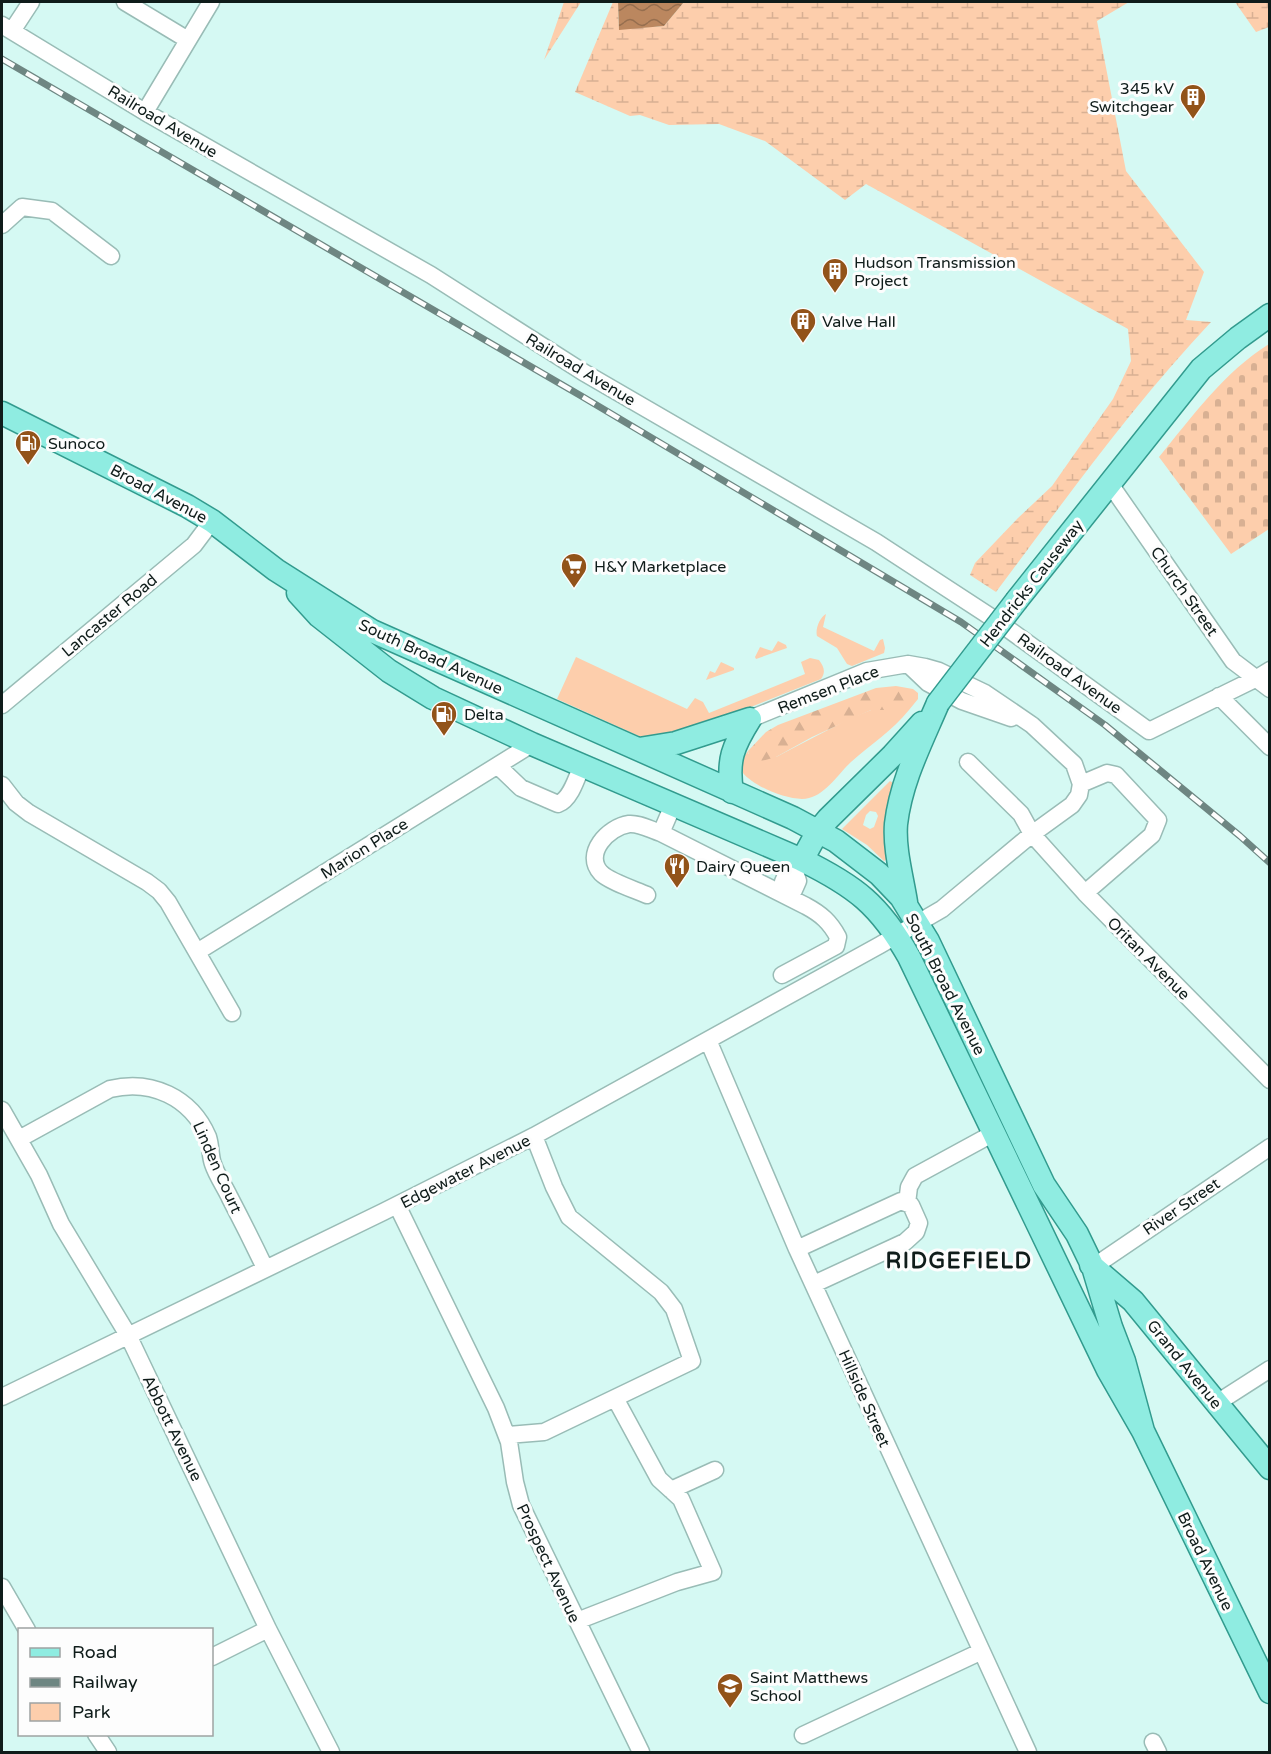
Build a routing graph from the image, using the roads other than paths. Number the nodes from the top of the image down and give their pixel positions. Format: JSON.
{"nodes":[{"id":1,"x":31,"y":2,"type":"edge"},
{"id":2,"x":125,"y":2,"type":"edge"},
{"id":3,"x":211,"y":2,"type":"edge"},
{"id":4,"x":7,"y":28,"type":"edge"},
{"id":5,"x":188,"y":40,"type":"junction"},
{"id":6,"x":145,"y":111,"type":"junction"},
{"id":7,"x":2,"y":225,"type":"edge"},
{"id":8,"x":111,"y":256,"type":"dead end"},
{"id":9,"x":1269,"y":315,"type":"edge"},
{"id":10,"x":2,"y":412,"type":"edge"},
{"id":11,"x":1110,"y":484,"type":"junction"},
{"id":12,"x":212,"y":521,"type":"junction"},
{"id":13,"x":276,"y":570,"type":"junction"},
{"id":14,"x":1265,"y":679,"type":"edge"},
{"id":15,"x":1219,"y":696,"type":"junction"},
{"id":16,"x":938,"y":703,"type":"junction"},
{"id":17,"x":2,"y":705,"type":"edge"},
{"id":18,"x":750,"y":719,"type":"junction"},
{"id":19,"x":570,"y":720,"type":"junction"},
{"id":20,"x":532,"y":744,"type":"junction"},
{"id":21,"x":1269,"y":747,"type":"edge"},
{"id":22,"x":639,"y":749,"type":"junction"},
{"id":23,"x":968,"y":762,"type":"dead end"},
{"id":24,"x":582,"y":765,"type":"junction"},
{"id":25,"x":498,"y":766,"type":"junction"},
{"id":26,"x":2,"y":784,"type":"edge"},
{"id":27,"x":1081,"y":784,"type":"junction"},
{"id":28,"x":732,"y":792,"type":"junction"},
{"id":29,"x":673,"y":805,"type":"junction"},
{"id":30,"x":818,"y":831,"type":"junction"},
{"id":31,"x":660,"y":833,"type":"junction"},
{"id":32,"x":1032,"y":834,"type":"junction"},
{"id":33,"x":799,"y":866,"type":"junction"},
{"id":34,"x":1084,"y":892,"type":"junction"},
{"id":35,"x":784,"y":893,"type":"junction"},
{"id":36,"x":647,"y":895,"type":"dead end"},
{"id":37,"x":912,"y":915,"type":"junction"},
{"id":38,"x":897,"y":936,"type":"junction"},
{"id":39,"x":196,"y":952,"type":"junction"},
{"id":40,"x":782,"y":975,"type":"dead end"},
{"id":41,"x":232,"y":1013,"type":"dead end"},
{"id":42,"x":708,"y":1040,"type":"junction"},
{"id":43,"x":1269,"y":1080,"type":"edge"},
{"id":44,"x":2,"y":1110,"type":"edge"},
{"id":45,"x":994,"y":1133,"type":"junction"},
{"id":46,"x":534,"y":1136,"type":"junction"},
{"id":47,"x":19,"y":1139,"type":"junction"},
{"id":48,"x":1269,"y":1147,"type":"edge"},
{"id":49,"x":907,"y":1199,"type":"junction"},
{"id":50,"x":1027,"y":1200,"type":"junction"},
{"id":51,"x":397,"y":1205,"type":"junction"},
{"id":52,"x":797,"y":1249,"type":"junction"},
{"id":53,"x":1093,"y":1267,"type":"junction"},
{"id":54,"x":265,"y":1268,"type":"junction"},
{"id":55,"x":814,"y":1284,"type":"junction"},
{"id":56,"x":129,"y":1335,"type":"junction"},
{"id":57,"x":1269,"y":1369,"type":"edge"},
{"id":58,"x":2,"y":1397,"type":"edge"},
{"id":59,"x":615,"y":1398,"type":"junction"},
{"id":60,"x":1217,"y":1403,"type":"junction"},
{"id":61,"x":1143,"y":1431,"type":"junction"},
{"id":62,"x":507,"y":1435,"type":"junction"},
{"id":63,"x":1269,"y":1468,"type":"edge"},
{"id":64,"x":715,"y":1470,"type":"dead end"},
{"id":65,"x":671,"y":1490,"type":"junction"},
{"id":66,"x":2,"y":1587,"type":"edge"},
{"id":67,"x":577,"y":1621,"type":"junction"},
{"id":68,"x":26,"y":1628,"type":"edge"},
{"id":69,"x":268,"y":1629,"type":"junction"},
{"id":70,"x":980,"y":1652,"type":"junction"},
{"id":71,"x":213,"y":1656,"type":"edge"},
{"id":72,"x":1269,"y":1692,"type":"edge"},
{"id":73,"x":803,"y":1735,"type":"dead end"},
{"id":74,"x":97,"y":1736,"type":"edge"},
{"id":75,"x":108,"y":1752,"type":"edge"},
{"id":76,"x":331,"y":1752,"type":"edge"},
{"id":77,"x":641,"y":1752,"type":"edge"},
{"id":78,"x":1028,"y":1752,"type":"edge"}],
"edges":[{"from":1,"to":4,"type":"street"},
{"from":2,"to":5,"type":"street"},
{"from":3,"to":5,"type":"street"},
{"from":4,"to":6,"type":"street","name":"Railroad Avenue"},
{"from":5,"to":6,"type":"street"},
{"from":6,"to":15,"type":"street","name":"Railroad Avenue"},
{"from":7,"to":8,"type":"street"},
{"from":9,"to":11,"type":"main road","name":"Hendricks Causeway"},
{"from":10,"to":12,"type":"main road","name":"Broad Avenue"},
{"from":11,"to":14,"type":"street","name":"Church Street"},
{"from":11,"to":16,"type":"main road","name":"Hendricks Causeway","bridge":true},
{"from":12,"to":13,"type":"main road","name":"Broad Avenue"},
{"from":12,"to":17,"type":"street","name":"Lancaster Road"},
{"from":13,"to":19,"type":"main road","name":"South Broad Avenue"},
{"from":13,"to":20,"type":"main road","name":"South Broad Avenue"},
{"from":14,"to":15,"type":"street"},
{"from":15,"to":21,"type":"street"},
{"from":16,"to":30,"type":"main road","name":"Hendricks Causeway"},
{"from":16,"to":37,"type":"main road"},
{"from":18,"to":22,"type":"main road"},
{"from":18,"to":27,"type":"street","name":"Remsen Place"},
{"from":18,"to":28,"type":"main road"},
{"from":19,"to":20,"type":"main road"},
{"from":19,"to":22,"type":"main road","name":"South Broad Avenue"},
{"from":20,"to":24,"type":"main road","name":"South Broad Avenue"},
{"from":20,"to":25,"type":"street","name":"Marion Place"},
{"from":22,"to":28,"type":"main road","name":"South Broad Avenue"},
{"from":23,"to":32,"type":"street","name":"Oritan Avenue"},
{"from":24,"to":25,"type":"street"},
{"from":24,"to":29,"type":"main road","name":"South Broad Avenue"},
{"from":25,"to":39,"type":"street","name":"Marion Place"},
{"from":26,"to":39,"type":"street"},
{"from":27,"to":32,"type":"street","name":"Edgewater Avenue"},
{"from":27,"to":34,"type":"street"},
{"from":28,"to":30,"type":"main road","name":"South Broad Avenue"},
{"from":29,"to":31,"type":"street"},
{"from":29,"to":33,"type":"main road","name":"South Broad Avenue"},
{"from":30,"to":33,"type":"main road","name":"Hendricks Causeway"},
{"from":30,"to":37,"type":"main road","name":"South Broad Avenue"},
{"from":31,"to":35,"type":"street"},
{"from":31,"to":36,"type":"street"},
{"from":32,"to":34,"type":"street","name":"Oritan Avenue"},
{"from":32,"to":37,"type":"street","name":"Edgewater Avenue"},
{"from":33,"to":35,"type":"street"},
{"from":33,"to":38,"type":"main road","name":"South Broad Avenue"},
{"from":34,"to":43,"type":"street","name":"Oritan Avenue"},
{"from":35,"to":40,"type":"street"},
{"from":37,"to":38,"type":"street","name":"Edgewater Avenue"},
{"from":37,"to":53,"type":"main road","name":"South Broad Avenue"},
{"from":38,"to":42,"type":"street","name":"Edgewater Avenue"},
{"from":38,"to":45,"type":"main road","name":"South Broad Avenue"},
{"from":39,"to":41,"type":"street"},
{"from":42,"to":46,"type":"street","name":"Edgewater Avenue"},
{"from":42,"to":52,"type":"street","name":"Hillside Street"},
{"from":44,"to":47,"type":"street","name":"Abbott Avenue"},
{"from":45,"to":49,"type":"street"},
{"from":45,"to":50,"type":"main road","name":"South Broad Avenue"},
{"from":46,"to":51,"type":"street","name":"Edgewater Avenue"},
{"from":46,"to":59,"type":"street"},
{"from":47,"to":54,"type":"street","name":"Linden Court"},
{"from":47,"to":56,"type":"street","name":"Abbott Avenue"},
{"from":48,"to":53,"type":"street","name":"River Street"},
{"from":49,"to":52,"type":"street"},
{"from":49,"to":55,"type":"street"},
{"from":50,"to":53,"type":"main road","name":"Grand Avenue"},
{"from":50,"to":61,"type":"main road","name":"Broad Avenue"},
{"from":51,"to":54,"type":"street","name":"Edgewater Avenue"},
{"from":51,"to":62,"type":"street","name":"Prospect Avenue"},
{"from":52,"to":55,"type":"street","name":"Hillside Street"},
{"from":53,"to":60,"type":"main road","name":"Grand Avenue"},
{"from":53,"to":61,"type":"main road","name":"Broad Avenue"},
{"from":54,"to":56,"type":"street","name":"Edgewater Avenue"},
{"from":55,"to":70,"type":"street","name":"Hillside Street"},
{"from":56,"to":58,"type":"street","name":"Edgewater Avenue"},
{"from":56,"to":69,"type":"street","name":"Abbott Avenue"},
{"from":57,"to":60,"type":"street"},
{"from":59,"to":62,"type":"street"},
{"from":59,"to":65,"type":"street"},
{"from":60,"to":63,"type":"main road","name":"Grand Avenue"},
{"from":61,"to":72,"type":"main road","name":"Broad Avenue"},
{"from":62,"to":67,"type":"street","name":"Prospect Avenue"},
{"from":64,"to":65,"type":"street"},
{"from":65,"to":67,"type":"street"},
{"from":66,"to":68,"type":"street"},
{"from":67,"to":77,"type":"street","name":"Prospect Avenue"},
{"from":69,"to":71,"type":"street"},
{"from":69,"to":76,"type":"street","name":"Abbott Avenue"},
{"from":70,"to":73,"type":"street"},
{"from":70,"to":78,"type":"street","name":"Hillside Street"},
{"from":74,"to":75,"type":"street"}]}
